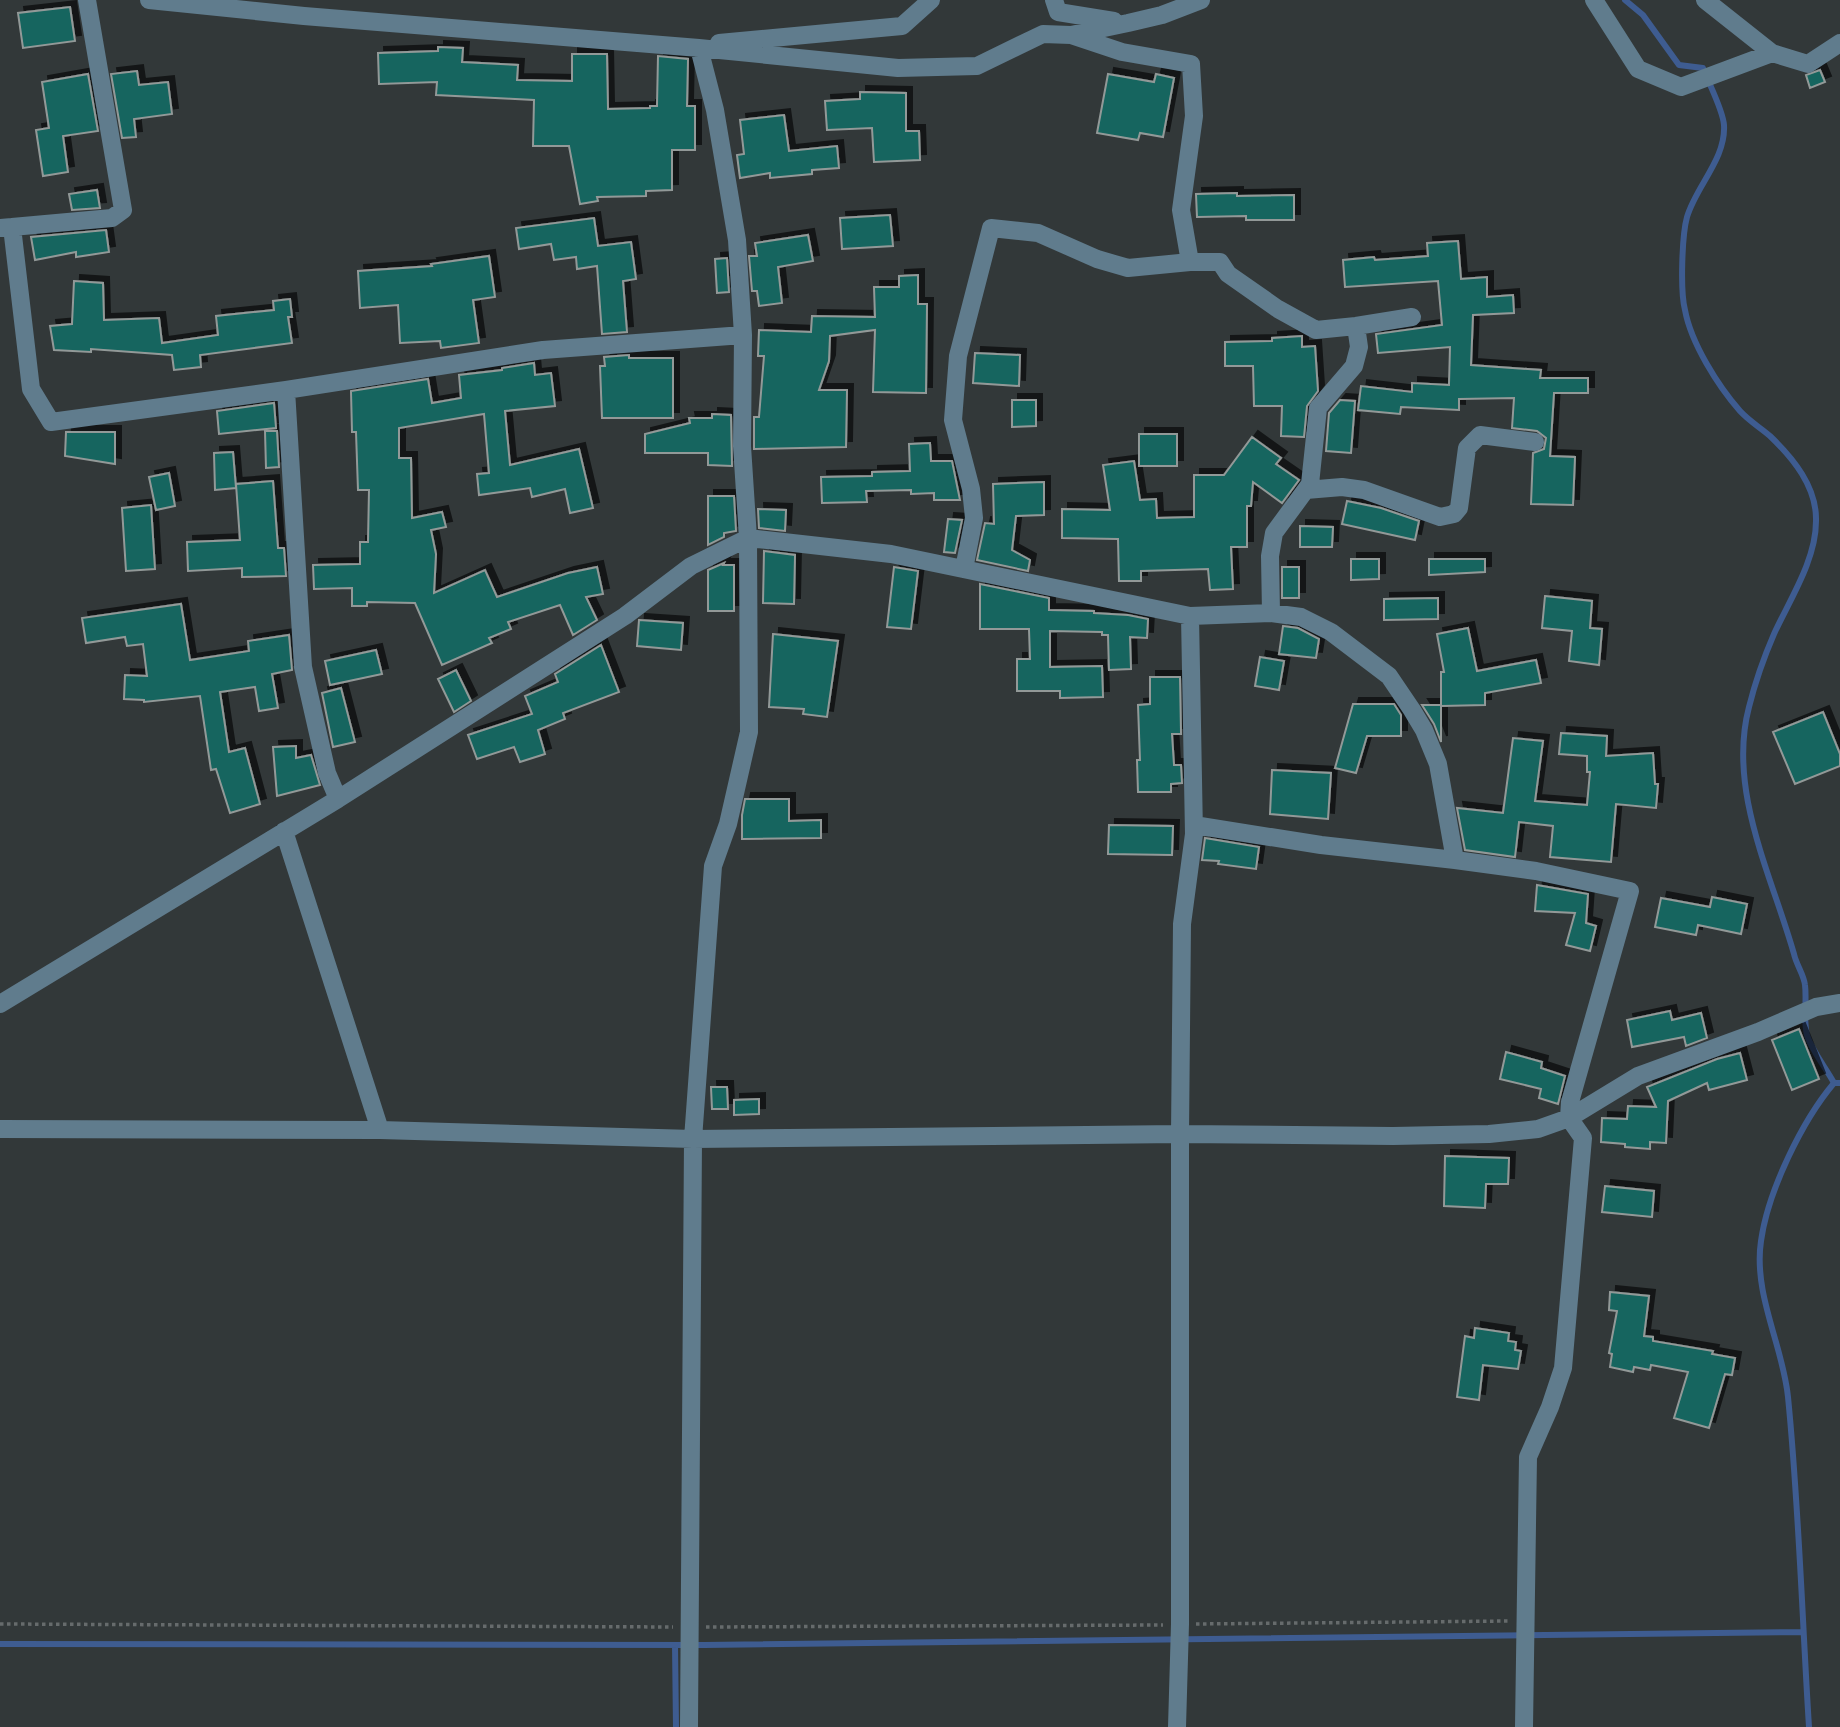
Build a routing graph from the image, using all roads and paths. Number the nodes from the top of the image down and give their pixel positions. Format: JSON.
{"nodes":[{"id":1,"x":87,"y":0,"type":"edge"},
{"id":2,"x":149,"y":0,"type":"edge"},
{"id":3,"x":930,"y":0,"type":"edge"},
{"id":4,"x":1054,"y":0,"type":"edge"},
{"id":5,"x":1201,"y":0,"type":"edge"},
{"id":6,"x":1594,"y":0,"type":"edge"},
{"id":7,"x":1705,"y":0,"type":"edge"},
{"id":8,"x":1128,"y":23,"type":"junction"},
{"id":9,"x":1071,"y":35,"type":"junction"},
{"id":10,"x":1840,"y":43,"type":"edge"},
{"id":11,"x":699,"y":48,"type":"junction"},
{"id":12,"x":1772,"y":53,"type":"junction"},
{"id":13,"x":6,"y":228,"type":"edge"},
{"id":14,"x":1190,"y":262,"type":"junction"},
{"id":15,"x":1412,"y":317,"type":"dead end"},
{"id":16,"x":1356,"y":327,"type":"junction"},
{"id":17,"x":743,"y":335,"type":"junction"},
{"id":18,"x":286,"y":390,"type":"junction"},
{"id":19,"x":1535,"y":442,"type":"dead end"},
{"id":20,"x":1306,"y":490,"type":"junction"},
{"id":21,"x":748,"y":538,"type":"junction"},
{"id":22,"x":964,"y":569,"type":"junction"},
{"id":23,"x":1270,"y":614,"type":"junction"},
{"id":24,"x":1190,"y":616,"type":"junction"},
{"id":25,"x":338,"y":799,"type":"junction"},
{"id":26,"x":1194,"y":825,"type":"junction"},
{"id":27,"x":284,"y":831,"type":"junction"},
{"id":28,"x":1455,"y":860,"type":"junction"},
{"id":29,"x":1840,"y":1003,"type":"edge"},
{"id":30,"x":0,"y":1004,"type":"edge"},
{"id":31,"x":1569,"y":1118,"type":"junction"},
{"id":32,"x":0,"y":1129,"type":"edge"},
{"id":33,"x":380,"y":1130,"type":"junction"},
{"id":34,"x":1180,"y":1133,"type":"junction"},
{"id":35,"x":693,"y":1139,"type":"junction"},
{"id":36,"x":1525,"y":1621,"type":"junction"},
{"id":37,"x":0,"y":1624,"type":"edge"},
{"id":38,"x":1180,"y":1625,"type":"junction"},
{"id":39,"x":688,"y":1627,"type":"junction"},
{"id":40,"x":689,"y":1727,"type":"edge"},
{"id":41,"x":1177,"y":1727,"type":"edge"},
{"id":42,"x":1524,"y":1727,"type":"edge"}],
"edges":[{"from":1,"to":13,"type":"street"},
{"from":2,"to":11,"type":"street"},
{"from":3,"to":11,"type":"street"},
{"from":4,"to":8,"type":"street"},
{"from":5,"to":8,"type":"street"},
{"from":6,"to":12,"type":"street"},
{"from":7,"to":12,"type":"street"},
{"from":8,"to":9,"type":"street"},
{"from":9,"to":11,"type":"street"},
{"from":9,"to":14,"type":"street"},
{"from":10,"to":12,"type":"street"},
{"from":11,"to":17,"type":"street"},
{"from":13,"to":18,"type":"street"},
{"from":14,"to":16,"type":"street"},
{"from":14,"to":22,"type":"street"},
{"from":15,"to":16,"type":"street"},
{"from":16,"to":20,"type":"street"},
{"from":17,"to":18,"type":"street"},
{"from":17,"to":21,"type":"street"},
{"from":18,"to":25,"type":"street"},
{"from":19,"to":20,"type":"street"},
{"from":20,"to":23,"type":"street"},
{"from":21,"to":22,"type":"street"},
{"from":21,"to":25,"type":"street"},
{"from":21,"to":35,"type":"street"},
{"from":22,"to":24,"type":"street"},
{"from":23,"to":24,"type":"street"},
{"from":23,"to":28,"type":"street"},
{"from":24,"to":26,"type":"street"},
{"from":25,"to":27,"type":"street"},
{"from":26,"to":28,"type":"street"},
{"from":26,"to":34,"type":"street"},
{"from":27,"to":30,"type":"street"},
{"from":27,"to":33,"type":"street"},
{"from":28,"to":31,"type":"street"},
{"from":29,"to":31,"type":"street"},
{"from":31,"to":34,"type":"street"},
{"from":31,"to":36,"type":"street"},
{"from":32,"to":33,"type":"street"},
{"from":33,"to":35,"type":"street"},
{"from":34,"to":35,"type":"street"},
{"from":34,"to":38,"type":"street"},
{"from":35,"to":39,"type":"street"},
{"from":36,"to":38,"type":"path"},
{"from":36,"to":42,"type":"street"},
{"from":37,"to":39,"type":"path"},
{"from":38,"to":39,"type":"path"},
{"from":38,"to":41,"type":"street"},
{"from":39,"to":40,"type":"street"}]}
